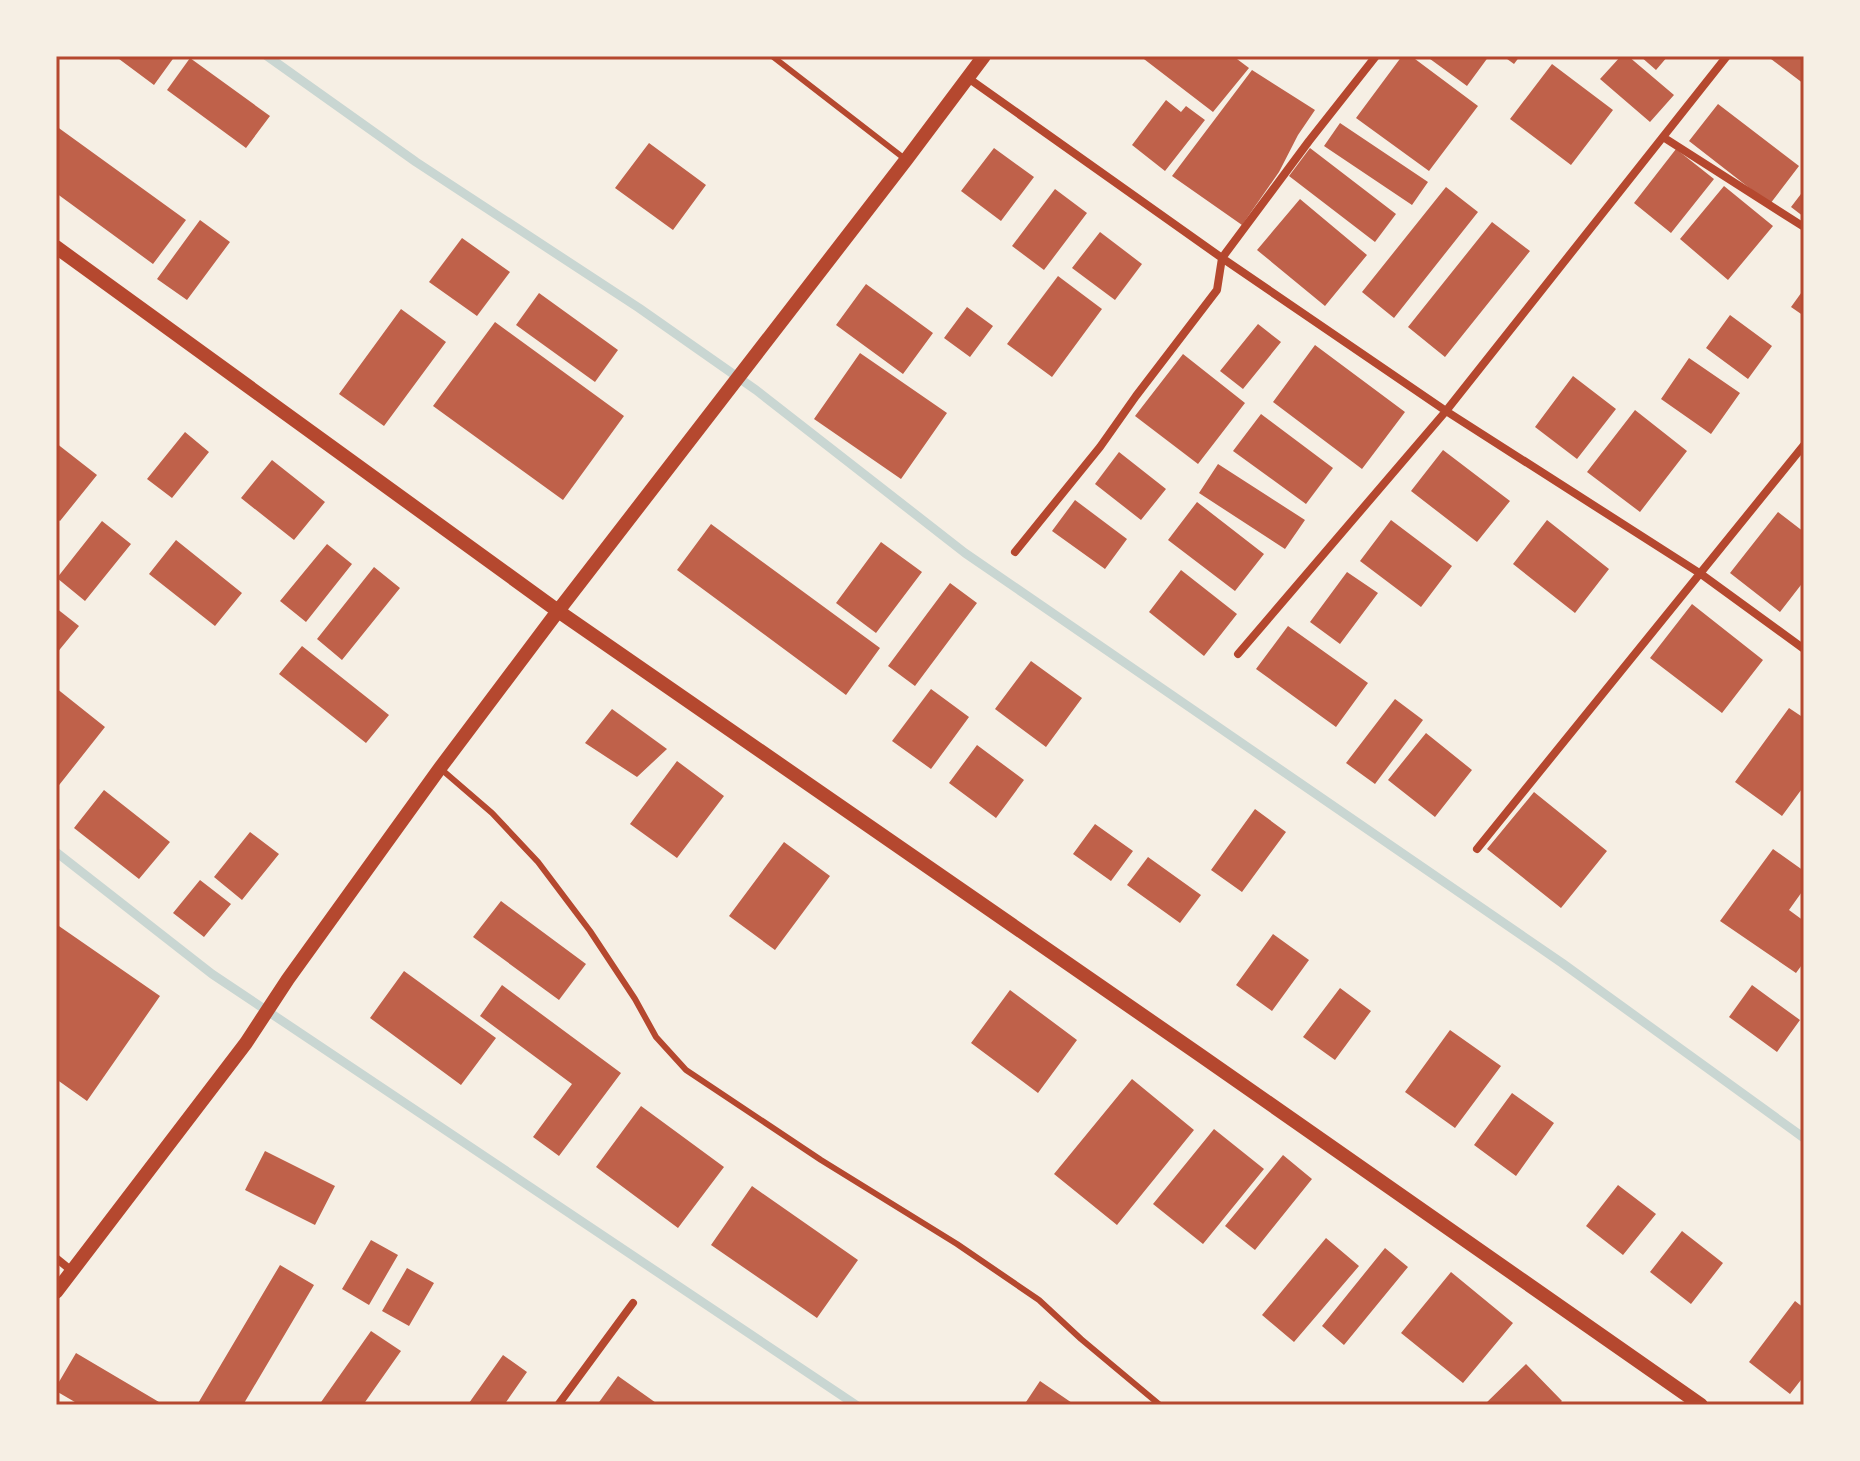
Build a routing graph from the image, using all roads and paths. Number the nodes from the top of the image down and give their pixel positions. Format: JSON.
{"nodes":[{"id":1,"x":772,"y":56,"type":"edge"},
{"id":2,"x":984,"y":56,"type":"edge"},
{"id":3,"x":1376,"y":56,"type":"edge"},
{"id":4,"x":1727,"y":56,"type":"edge"},
{"id":5,"x":968,"y":78,"type":"junction"},
{"id":6,"x":1663,"y":137,"type":"junction"},
{"id":7,"x":906,"y":160,"type":"junction"},
{"id":8,"x":1804,"y":227,"type":"edge"},
{"id":9,"x":56,"y":247,"type":"edge"},
{"id":10,"x":1222,"y":258,"type":"junction"},
{"id":11,"x":1446,"y":411,"type":"junction"},
{"id":12,"x":1804,"y":445,"type":"edge"},
{"id":13,"x":1015,"y":552,"type":"dead end"},
{"id":14,"x":1701,"y":574,"type":"junction"},
{"id":15,"x":558,"y":611,"type":"junction"},
{"id":16,"x":1804,"y":649,"type":"edge"},
{"id":17,"x":1238,"y":654,"type":"dead end"},
{"id":18,"x":440,"y":768,"type":"junction"},
{"id":19,"x":1477,"y":849,"type":"dead end"},
{"id":20,"x":56,"y":1258,"type":"edge"},
{"id":21,"x":72,"y":1271,"type":"junction"},
{"id":22,"x":56,"y":1292,"type":"edge"},
{"id":23,"x":633,"y":1303,"type":"dead end"},
{"id":24,"x":558,"y":1405,"type":"edge"},
{"id":25,"x":1160,"y":1405,"type":"edge"},
{"id":26,"x":1701,"y":1405,"type":"edge"}],
"edges":[{"from":1,"to":7,"type":"lane"},
{"from":2,"to":5,"type":"street"},
{"from":3,"to":10,"type":"street"},
{"from":4,"to":6,"type":"street"},
{"from":5,"to":7,"type":"street"},
{"from":5,"to":10,"type":"street"},
{"from":6,"to":8,"type":"street"},
{"from":6,"to":11,"type":"street"},
{"from":7,"to":15,"type":"street"},
{"from":9,"to":15,"type":"street"},
{"from":10,"to":11,"type":"street"},
{"from":10,"to":13,"type":"street"},
{"from":11,"to":14,"type":"street"},
{"from":11,"to":17,"type":"street"},
{"from":12,"to":14,"type":"street"},
{"from":14,"to":16,"type":"street"},
{"from":14,"to":19,"type":"street"},
{"from":15,"to":18,"type":"street"},
{"from":15,"to":26,"type":"street"},
{"from":18,"to":21,"type":"street"},
{"from":18,"to":25,"type":"lane"},
{"from":20,"to":21,"type":"street"},
{"from":21,"to":22,"type":"street"},
{"from":23,"to":24,"type":"street"}]}
